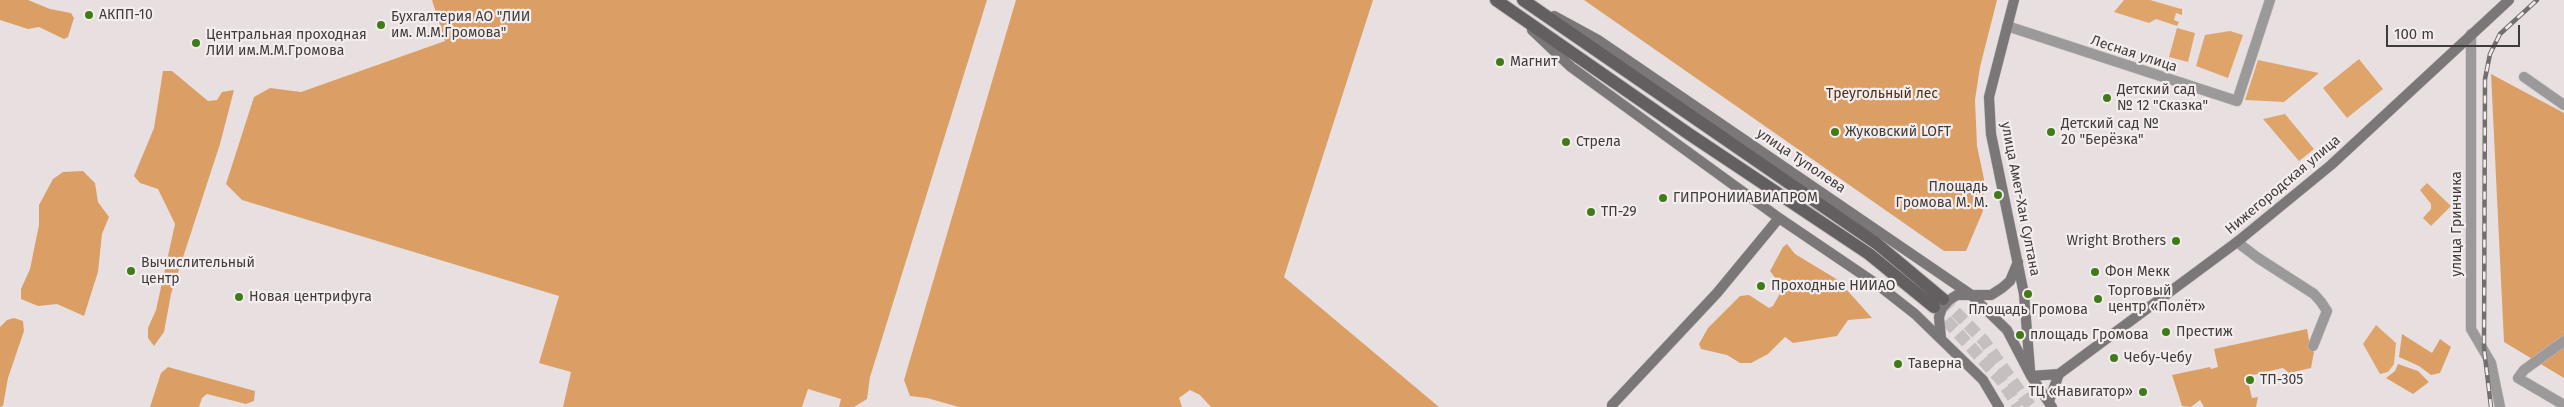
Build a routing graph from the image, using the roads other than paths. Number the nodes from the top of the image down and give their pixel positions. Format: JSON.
{"nodes":[{"id":1,"x":1496,"y":0,"type":"edge"},
{"id":2,"x":1524,"y":0,"type":"edge"},
{"id":3,"x":2014,"y":0,"type":"edge"},
{"id":4,"x":2270,"y":0,"type":"edge"},
{"id":5,"x":2509,"y":0,"type":"edge"},
{"id":6,"x":1508,"y":8,"type":"junction"},
{"id":7,"x":2007,"y":26,"type":"junction"},
{"id":8,"x":2471,"y":34,"type":"junction"},
{"id":9,"x":2524,"y":77,"type":"dead end"},
{"id":10,"x":2564,"y":105,"type":"edge"},
{"id":11,"x":1779,"y":218,"type":"junction"},
{"id":12,"x":2238,"y":242,"type":"junction"},
{"id":13,"x":2018,"y":261,"type":"junction"},
{"id":14,"x":1970,"y":294,"type":"junction"},
{"id":15,"x":1941,"y":340,"type":"junction"},
{"id":16,"x":2564,"y":341,"type":"edge"},
{"id":17,"x":2313,"y":346,"type":"dead end"},
{"id":18,"x":2059,"y":374,"type":"junction"},
{"id":19,"x":2031,"y":376,"type":"junction"},
{"id":20,"x":2050,"y":404,"type":"edge"},
{"id":21,"x":2564,"y":405,"type":"edge"},
{"id":22,"x":1611,"y":406,"type":"edge"},
{"id":23,"x":1999,"y":407,"type":"edge"},
{"id":24,"x":2500,"y":407,"type":"edge"}],
"edges":[{"from":1,"to":6,"type":"main road","name":"улица Туполева"},
{"from":2,"to":6,"type":"main road","name":"улица Туполева"},
{"from":2,"to":14,"type":"main road","name":"улица Туполева"},
{"from":3,"to":7,"type":"main road","name":"улица Амет-Хан Султана"},
{"from":4,"to":7,"type":"street","name":"Лесная улица"},
{"from":5,"to":8,"type":"main road","name":"Нижегородская улица"},
{"from":6,"to":11,"type":"main road","name":"улица Туполева"},
{"from":7,"to":13,"type":"main road","name":"улица Амет-Хан Султана"},
{"from":8,"to":12,"type":"main road","name":"Нижегородская улица"},
{"from":8,"to":24,"type":"street","name":"улица Гринчика"},
{"from":9,"to":10,"type":"street"},
{"from":11,"to":15,"type":"main road","name":"улица Туполева"},
{"from":11,"to":22,"type":"main road"},
{"from":12,"to":17,"type":"street"},
{"from":12,"to":18,"type":"main road","name":"Нижегородская улица"},
{"from":13,"to":14,"type":"main road"},
{"from":13,"to":19,"type":"main road","name":"улица Амет-Хан Султана"},
{"from":14,"to":15,"type":"main road"},
{"from":14,"to":19,"type":"main road","name":"улица Туполева"},
{"from":15,"to":23,"type":"main road","name":"улица Туполева"},
{"from":16,"to":21,"type":"street"},
{"from":18,"to":19,"type":"main road"},
{"from":18,"to":20,"type":"main road"},
{"from":19,"to":20,"type":"main road","name":"улица Туполева"}]}
